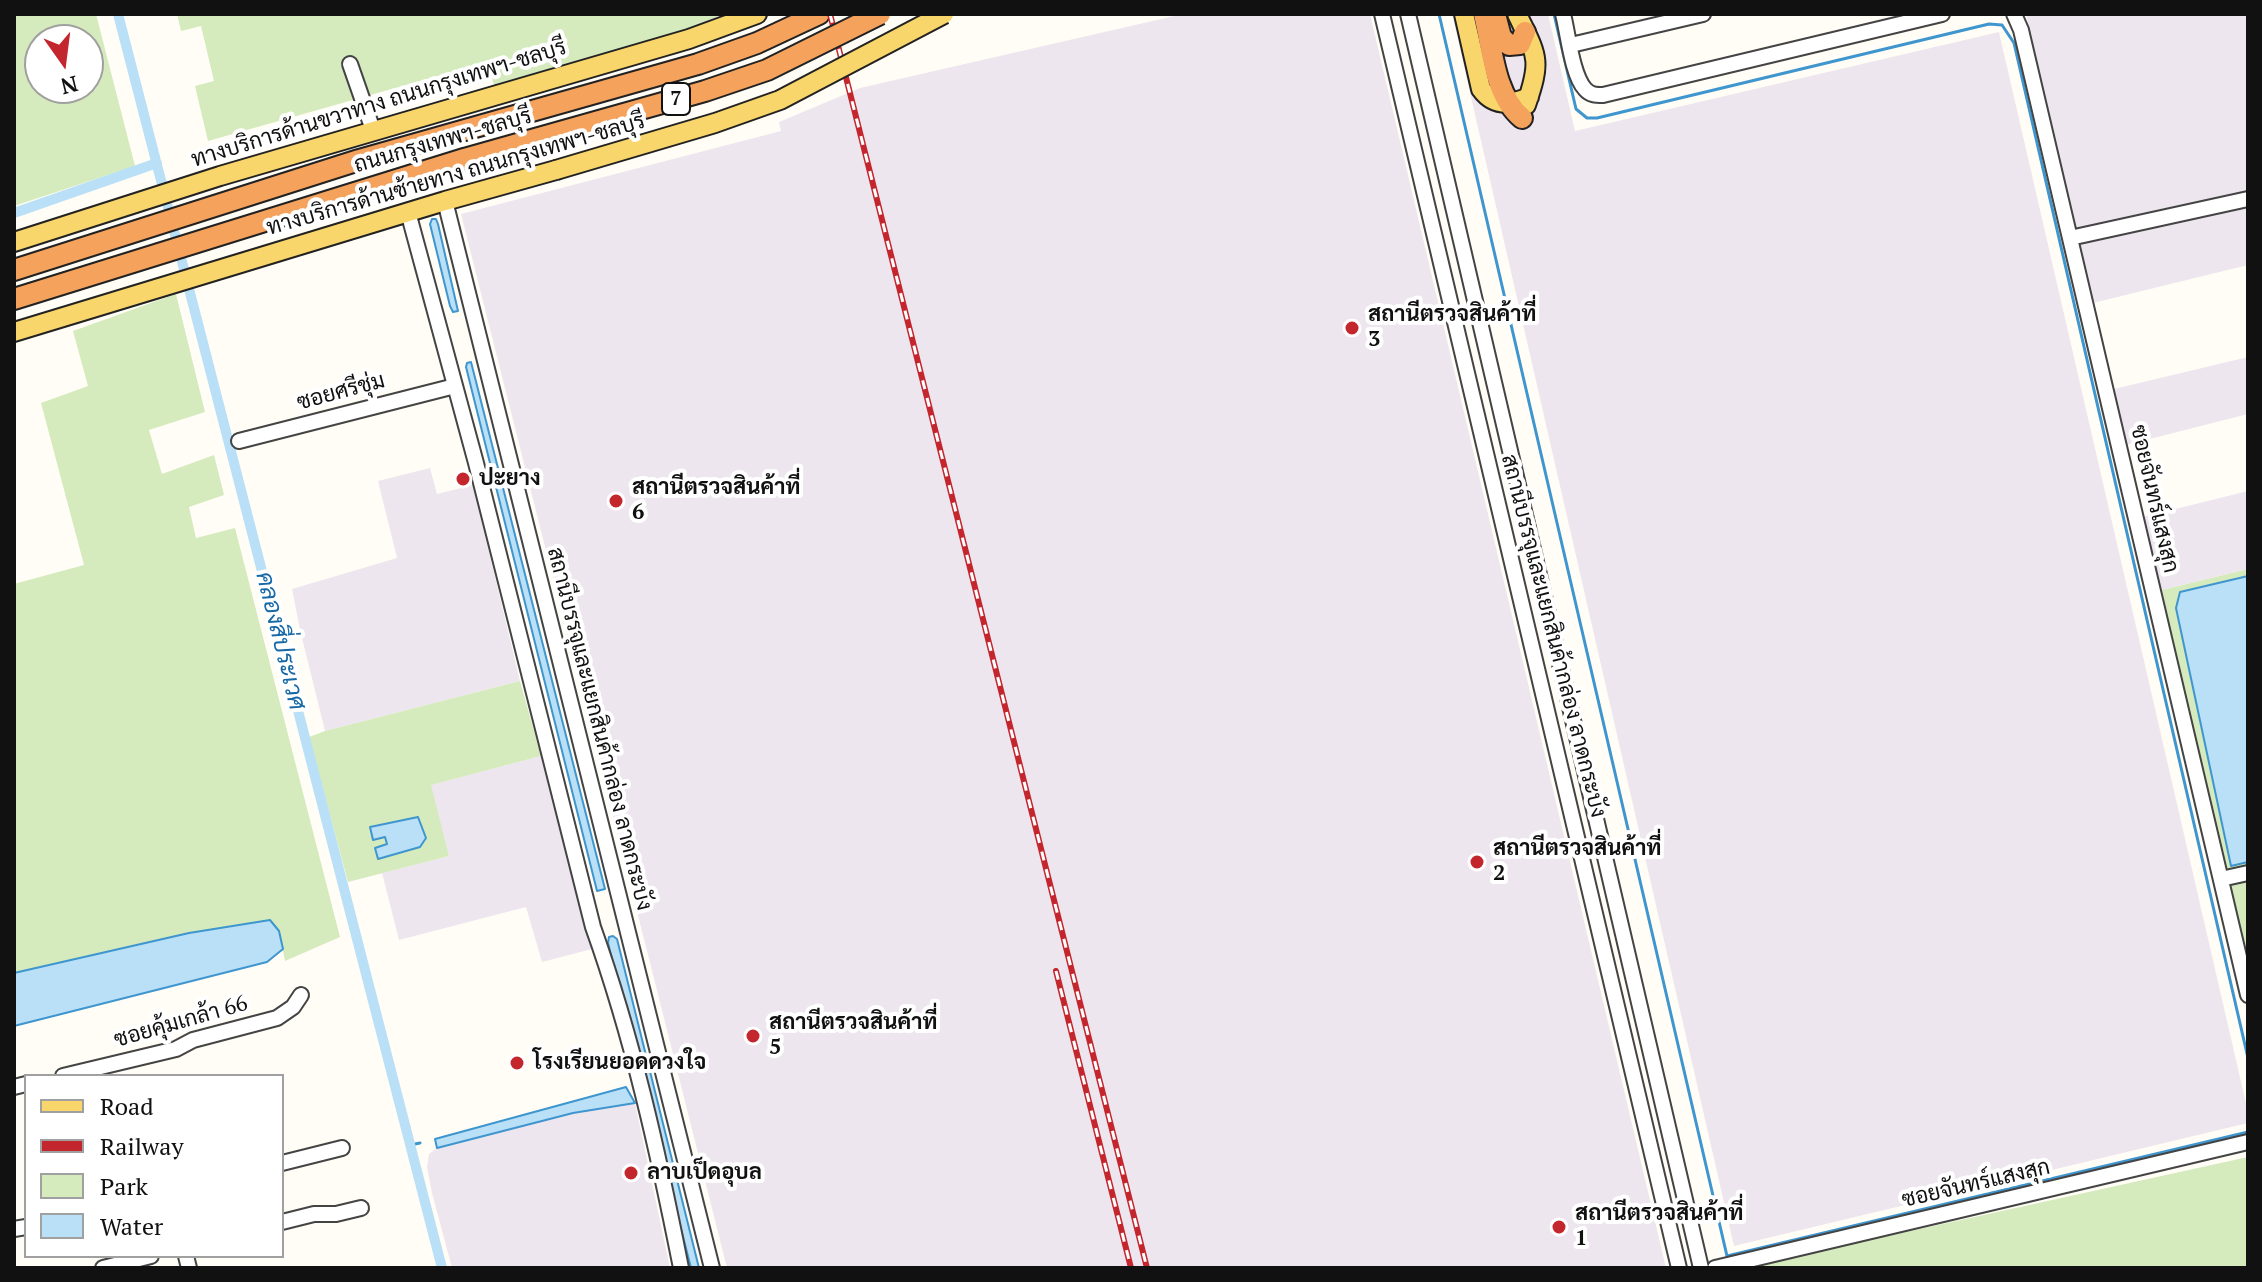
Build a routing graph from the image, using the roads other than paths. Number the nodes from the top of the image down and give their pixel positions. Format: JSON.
{"nodes":[{"id":1,"x":757,"y":14,"type":"edge"},
{"id":2,"x":819,"y":14,"type":"edge"},
{"id":3,"x":880,"y":14,"type":"edge"},
{"id":4,"x":944,"y":14,"type":"edge"},
{"id":5,"x":1382,"y":14,"type":"edge"},
{"id":6,"x":1408,"y":14,"type":"edge"},
{"id":7,"x":1464,"y":14,"type":"edge"},
{"id":8,"x":1563,"y":14,"type":"edge"},
{"id":9,"x":1703,"y":14,"type":"edge"},
{"id":10,"x":1942,"y":14,"type":"edge"},
{"id":11,"x":2014,"y":14,"type":"edge"},
{"id":12,"x":1492,"y":17,"type":"edge"},
{"id":13,"x":1521,"y":23,"type":"edge"},
{"id":14,"x":1571,"y":45,"type":"junction"},
{"id":15,"x":350,"y":64,"type":"dead end"},
{"id":16,"x":1430,"y":109,"type":"junction"},
{"id":17,"x":1515,"y":110,"type":"junction"},
{"id":18,"x":1406,"y":115,"type":"junction"},
{"id":19,"x":371,"y":124,"type":"junction"},
{"id":20,"x":2248,"y":199,"type":"edge"},
{"id":21,"x":445,"y":201,"type":"junction"},
{"id":22,"x":408,"y":212,"type":"junction"},
{"id":23,"x":2070,"y":238,"type":"junction"},
{"id":24,"x":14,"y":242,"type":"edge"},
{"id":25,"x":14,"y":270,"type":"edge"},
{"id":26,"x":14,"y":299,"type":"edge"},
{"id":27,"x":1480,"y":321,"type":"junction"},
{"id":28,"x":1455,"y":327,"type":"junction"},
{"id":29,"x":14,"y":332,"type":"edge"},
{"id":30,"x":455,"y":386,"type":"junction"},
{"id":31,"x":239,"y":441,"type":"dead end"},
{"id":32,"x":2248,"y":873,"type":"edge"},
{"id":33,"x":2221,"y":879,"type":"junction"},
{"id":34,"x":301,"y":995,"type":"dead end"},
{"id":35,"x":2248,"y":995,"type":"edge"},
{"id":36,"x":71,"y":1074,"type":"edge"},
{"id":37,"x":2248,"y":1142,"type":"edge"},
{"id":38,"x":342,"y":1148,"type":"dead end"},
{"id":39,"x":284,"y":1162,"type":"edge"},
{"id":40,"x":361,"y":1208,"type":"dead end"},
{"id":41,"x":284,"y":1222,"type":"edge"},
{"id":42,"x":143,"y":1258,"type":"edge"},
{"id":43,"x":103,"y":1268,"type":"edge"},
{"id":44,"x":681,"y":1268,"type":"edge"},
{"id":45,"x":712,"y":1268,"type":"edge"},
{"id":46,"x":1679,"y":1268,"type":"edge"},
{"id":47,"x":1701,"y":1268,"type":"edge"},
{"id":48,"x":1715,"y":1268,"type":"edge"}],
"edges":[{"from":1,"to":19,"type":"main road","name":"ทางบริการด้านขวาทาง ถนนกรุงเทพฯ-ชลบุรี"},
{"from":2,"to":25,"type":"highway","name":"ถนนกรุงเทพฯ-ชลบุรี","number":"7"},
{"from":3,"to":26,"type":"highway","name":"ถนนกรุงเทพฯ-ชลบุรี","number":"7","bridge":true},
{"from":4,"to":21,"type":"main road","name":"ทางบริการด้านซ้ายทาง ถนนกรุงเทพฯ-ชลบุรี","bridge":true},
{"from":5,"to":18,"type":"street","name":"สถานีบรรจุและแยกสินค้ากล่อง ลาดกระบัง"},
{"from":6,"to":16,"type":"street","name":"สถานีบรรจุและแยกสินค้ากล่อง ลาดกระบัง"},
{"from":7,"to":17,"type":"main road"},
{"from":8,"to":14,"type":"street"},
{"from":9,"to":14,"type":"street"},
{"from":10,"to":14,"type":"street"},
{"from":11,"to":23,"type":"street","name":"ซอยจันทร์แสงสุก"},
{"from":12,"to":13,"type":"highway"},
{"from":12,"to":17,"type":"highway"},
{"from":13,"to":17,"type":"main road"},
{"from":15,"to":19,"type":"street"},
{"from":16,"to":18,"type":"street"},
{"from":16,"to":27,"type":"street","name":"สถานีบรรจุและแยกสินค้ากล่อง ลาดกระบัง"},
{"from":18,"to":28,"type":"street","name":"สถานีบรรจุและแยกสินค้ากล่อง ลาดกระบัง"},
{"from":19,"to":24,"type":"main road","name":"ทางบริการด้านขวาทาง ถนนกรุงเทพฯ-ชลบุรี"},
{"from":20,"to":23,"type":"street"},
{"from":21,"to":22,"type":"main road","name":"ทางบริการด้านซ้ายทาง ถนนกรุงเทพฯ-ชลบุรี"},
{"from":21,"to":45,"type":"street","name":"สถานีบรรจุและแยกสินค้ากล่อง ลาดกระบัง"},
{"from":22,"to":29,"type":"main road","name":"ทางบริการด้านซ้ายทาง ถนนกรุงเทพฯ-ชลบุรี"},
{"from":22,"to":30,"type":"street"},
{"from":23,"to":33,"type":"street","name":"ซอยจันทร์แสงสุก"},
{"from":27,"to":28,"type":"street"},
{"from":27,"to":47,"type":"street","name":"สถานีบรรจุและแยกสินค้ากล่อง ลาดกระบัง"},
{"from":28,"to":46,"type":"street","name":"สถานีบรรจุและแยกสินค้ากล่อง ลาดกระบัง"},
{"from":30,"to":31,"type":"street","name":"ซอยศรีชุ่ม"},
{"from":30,"to":44,"type":"street"},
{"from":32,"to":33,"type":"street"},
{"from":33,"to":35,"type":"street","name":"ซอยจันทร์แสงสุก"},
{"from":34,"to":36,"type":"street","name":"ซอยคุ้มเกล้า 66"},
{"from":37,"to":48,"type":"street","name":"ซอยจันทร์แสงสุก"},
{"from":38,"to":39,"type":"street"},
{"from":40,"to":41,"type":"street"},
{"from":42,"to":43,"type":"street"}]}
